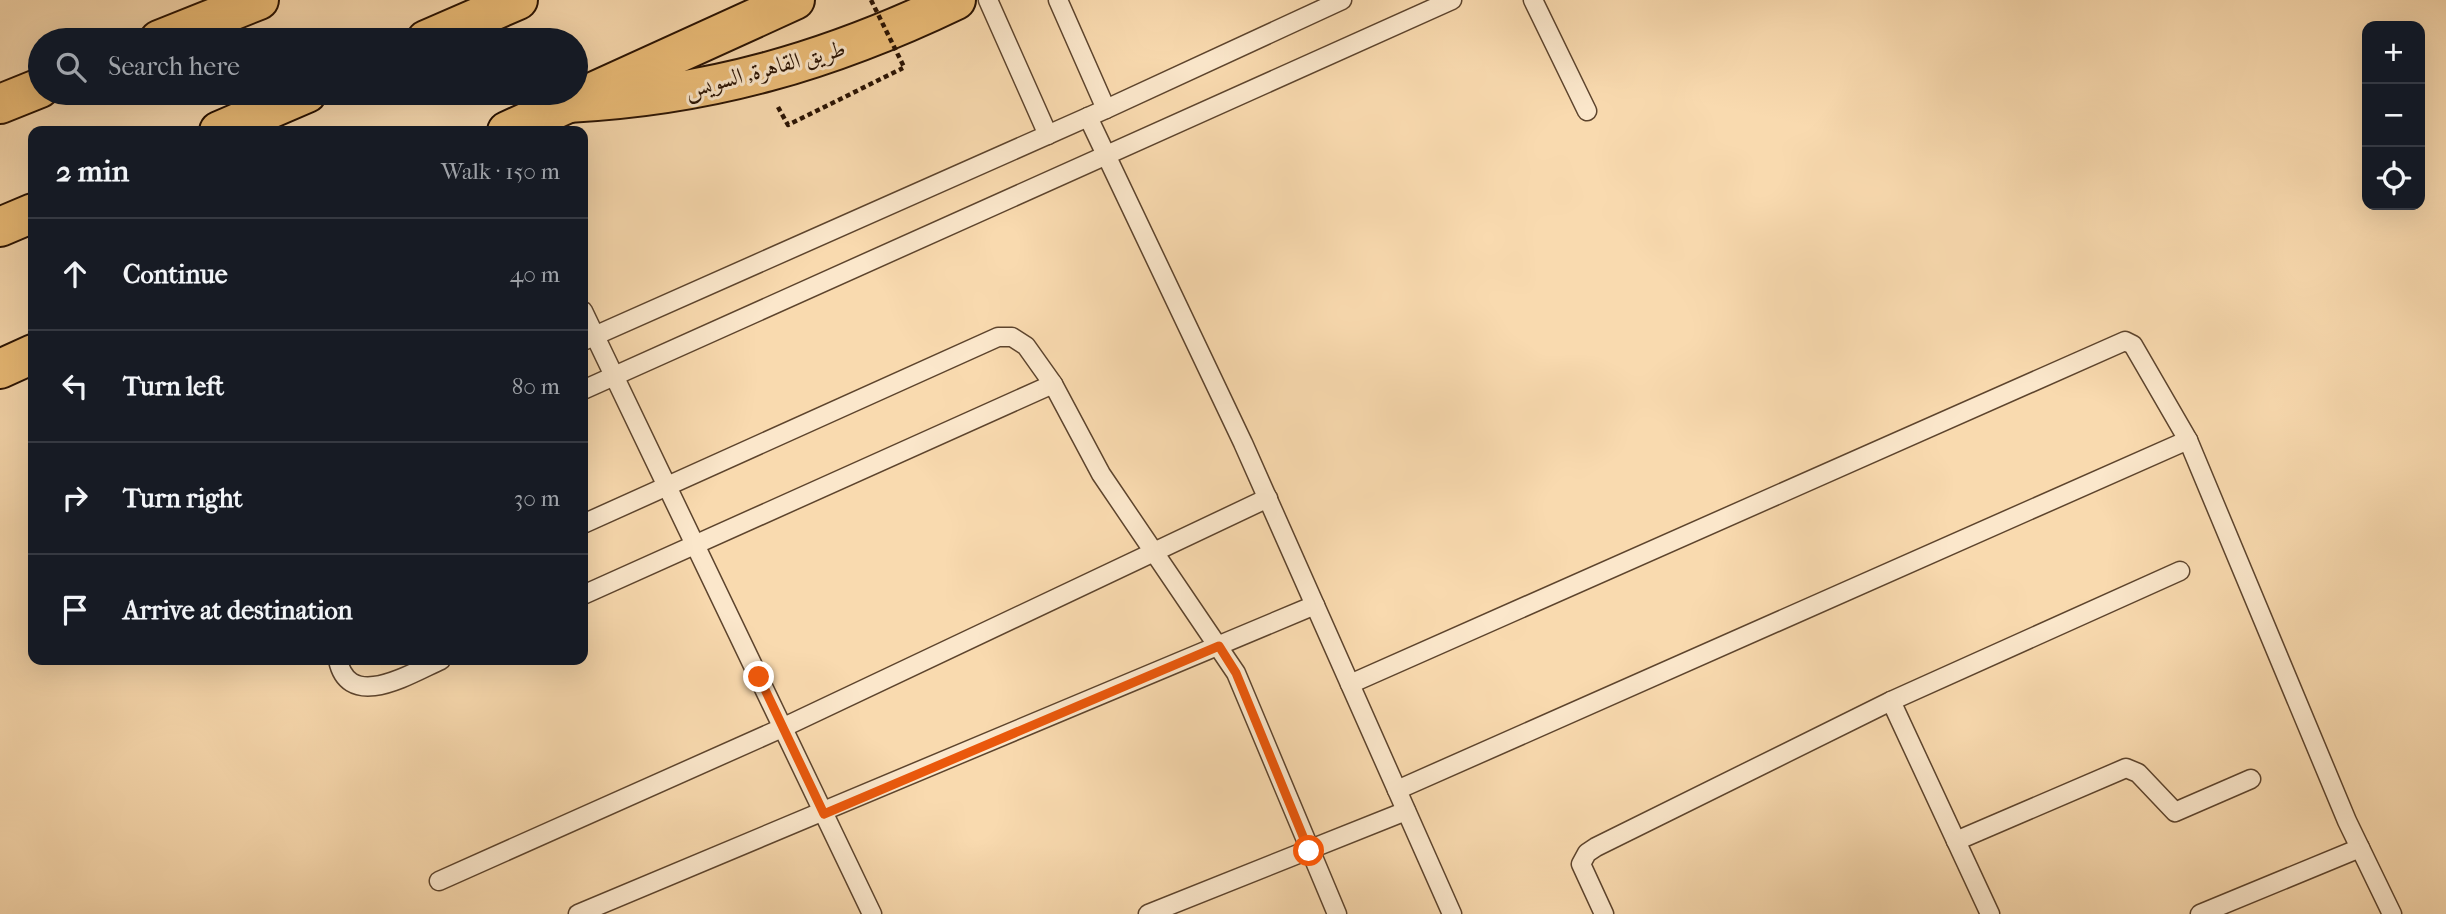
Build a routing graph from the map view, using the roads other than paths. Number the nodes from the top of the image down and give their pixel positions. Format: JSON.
{"nodes":[{"id":1,"x":257,"y":0,"type":"edge"},
{"id":2,"x":518,"y":0,"type":"edge"},
{"id":3,"x":795,"y":0,"type":"edge"},
{"id":4,"x":956,"y":0,"type":"edge"},
{"id":5,"x":988,"y":0,"type":"edge"},
{"id":6,"x":1058,"y":0,"type":"edge"},
{"id":7,"x":1342,"y":0,"type":"edge"},
{"id":8,"x":1452,"y":0,"type":"edge"},
{"id":9,"x":1533,"y":0,"type":"edge"},
{"id":10,"x":207,"y":10,"type":"edge"},
{"id":11,"x":178,"y":28,"type":"edge"},
{"id":12,"x":454,"y":28,"type":"edge"},
{"id":13,"x":28,"y":93,"type":"edge"},
{"id":14,"x":588,"y":93,"type":"edge"},
{"id":15,"x":588,"y":101,"type":"edge"},
{"id":16,"x":0,"y":104,"type":"edge"},
{"id":17,"x":279,"y":105,"type":"edge"},
{"id":18,"x":562,"y":105,"type":"edge"},
{"id":19,"x":1106,"y":109,"type":"junction"},
{"id":20,"x":1587,"y":111,"type":"dead end"},
{"id":21,"x":1088,"y":117,"type":"junction"},
{"id":22,"x":231,"y":126,"type":"edge"},
{"id":23,"x":518,"y":126,"type":"edge"},
{"id":24,"x":1048,"y":135,"type":"junction"},
{"id":25,"x":1106,"y":154,"type":"junction"},
{"id":26,"x":28,"y":215,"type":"edge"},
{"id":27,"x":0,"y":227,"type":"edge"},
{"id":28,"x":589,"y":338,"type":"edge"},
{"id":29,"x":28,"y":356,"type":"edge"},
{"id":30,"x":0,"y":369,"type":"edge"},
{"id":31,"x":616,"y":375,"type":"junction"},
{"id":32,"x":1053,"y":384,"type":"junction"},
{"id":33,"x":588,"y":388,"type":"edge"},
{"id":34,"x":2188,"y":440,"type":"junction"},
{"id":35,"x":668,"y":487,"type":"junction"},
{"id":36,"x":1268,"y":498,"type":"junction"},
{"id":37,"x":588,"y":522,"type":"edge"},
{"id":38,"x":695,"y":544,"type":"junction"},
{"id":39,"x":1155,"y":553,"type":"junction"},
{"id":40,"x":2180,"y":571,"type":"dead end"},
{"id":41,"x":588,"y":594,"type":"edge"},
{"id":42,"x":1315,"y":605,"type":"junction"},
{"id":43,"x":1219,"y":646,"type":"junction"},
{"id":44,"x":340,"y":665,"type":"edge"},
{"id":45,"x":429,"y":665,"type":"edge"},
{"id":46,"x":1350,"y":684,"type":"junction"},
{"id":47,"x":1891,"y":701,"type":"junction"},
{"id":48,"x":782,"y":728,"type":"junction"},
{"id":49,"x":2251,"y":779,"type":"dead end"},
{"id":50,"x":1397,"y":790,"type":"junction"},
{"id":51,"x":1406,"y":811,"type":"junction"},
{"id":52,"x":824,"y":814,"type":"junction"},
{"id":53,"x":1956,"y":841,"type":"junction"},
{"id":54,"x":2360,"y":848,"type":"junction"},
{"id":55,"x":1309,"y":851,"type":"junction"},
{"id":56,"x":439,"y":881,"type":"dead end"},
{"id":57,"x":578,"y":914,"type":"edge"},
{"id":58,"x":872,"y":914,"type":"edge"},
{"id":59,"x":1148,"y":914,"type":"edge"},
{"id":60,"x":1337,"y":914,"type":"edge"},
{"id":61,"x":1452,"y":914,"type":"edge"},
{"id":62,"x":1604,"y":914,"type":"edge"},
{"id":63,"x":1990,"y":914,"type":"edge"},
{"id":64,"x":2200,"y":914,"type":"edge"},
{"id":65,"x":2392,"y":914,"type":"edge"}],
"edges":[{"from":1,"to":10,"type":"main road"},
{"from":2,"to":12,"type":"main road"},
{"from":3,"to":14,"type":"main road","name":"طريق القاهرة, السويس"},
{"from":4,"to":15,"type":"main road","name":"طريق القاهرة, السويس"},
{"from":5,"to":24,"type":"lane"},
{"from":6,"to":19,"type":"lane"},
{"from":7,"to":19,"type":"lane"},
{"from":8,"to":25,"type":"lane"},
{"from":9,"to":20,"type":"lane"},
{"from":10,"to":11,"type":"main road"},
{"from":13,"to":16,"type":"main road"},
{"from":17,"to":22,"type":"main road"},
{"from":18,"to":23,"type":"main road","name":"طريق القاهرة, السويس"},
{"from":19,"to":21,"type":"lane"},
{"from":21,"to":24,"type":"lane"},
{"from":21,"to":25,"type":"lane"},
{"from":24,"to":28,"type":"lane"},
{"from":25,"to":31,"type":"lane"},
{"from":25,"to":36,"type":"lane"},
{"from":26,"to":27,"type":"main road"},
{"from":28,"to":31,"type":"lane"},
{"from":29,"to":30,"type":"main road"},
{"from":31,"to":33,"type":"lane"},
{"from":31,"to":35,"type":"lane"},
{"from":32,"to":35,"type":"lane"},
{"from":32,"to":38,"type":"lane"},
{"from":32,"to":39,"type":"lane"},
{"from":34,"to":46,"type":"lane"},
{"from":34,"to":50,"type":"lane"},
{"from":34,"to":54,"type":"lane"},
{"from":35,"to":37,"type":"lane"},
{"from":35,"to":38,"type":"lane"},
{"from":36,"to":39,"type":"lane"},
{"from":36,"to":42,"type":"lane"},
{"from":38,"to":41,"type":"lane"},
{"from":38,"to":48,"type":"lane"},
{"from":39,"to":43,"type":"lane"},
{"from":39,"to":48,"type":"lane"},
{"from":40,"to":47,"type":"lane"},
{"from":42,"to":43,"type":"lane"},
{"from":42,"to":46,"type":"lane"},
{"from":43,"to":52,"type":"lane"},
{"from":43,"to":55,"type":"lane"},
{"from":44,"to":45,"type":"lane"},
{"from":46,"to":50,"type":"lane"},
{"from":47,"to":53,"type":"lane"},
{"from":47,"to":62,"type":"lane"},
{"from":48,"to":52,"type":"lane"},
{"from":48,"to":56,"type":"lane"},
{"from":49,"to":53,"type":"lane"},
{"from":50,"to":51,"type":"lane"},
{"from":51,"to":55,"type":"lane"},
{"from":51,"to":61,"type":"lane"},
{"from":52,"to":57,"type":"lane"},
{"from":52,"to":58,"type":"lane"},
{"from":53,"to":63,"type":"lane"},
{"from":54,"to":64,"type":"lane"},
{"from":54,"to":65,"type":"lane"},
{"from":55,"to":59,"type":"lane"},
{"from":55,"to":60,"type":"lane"}]}
